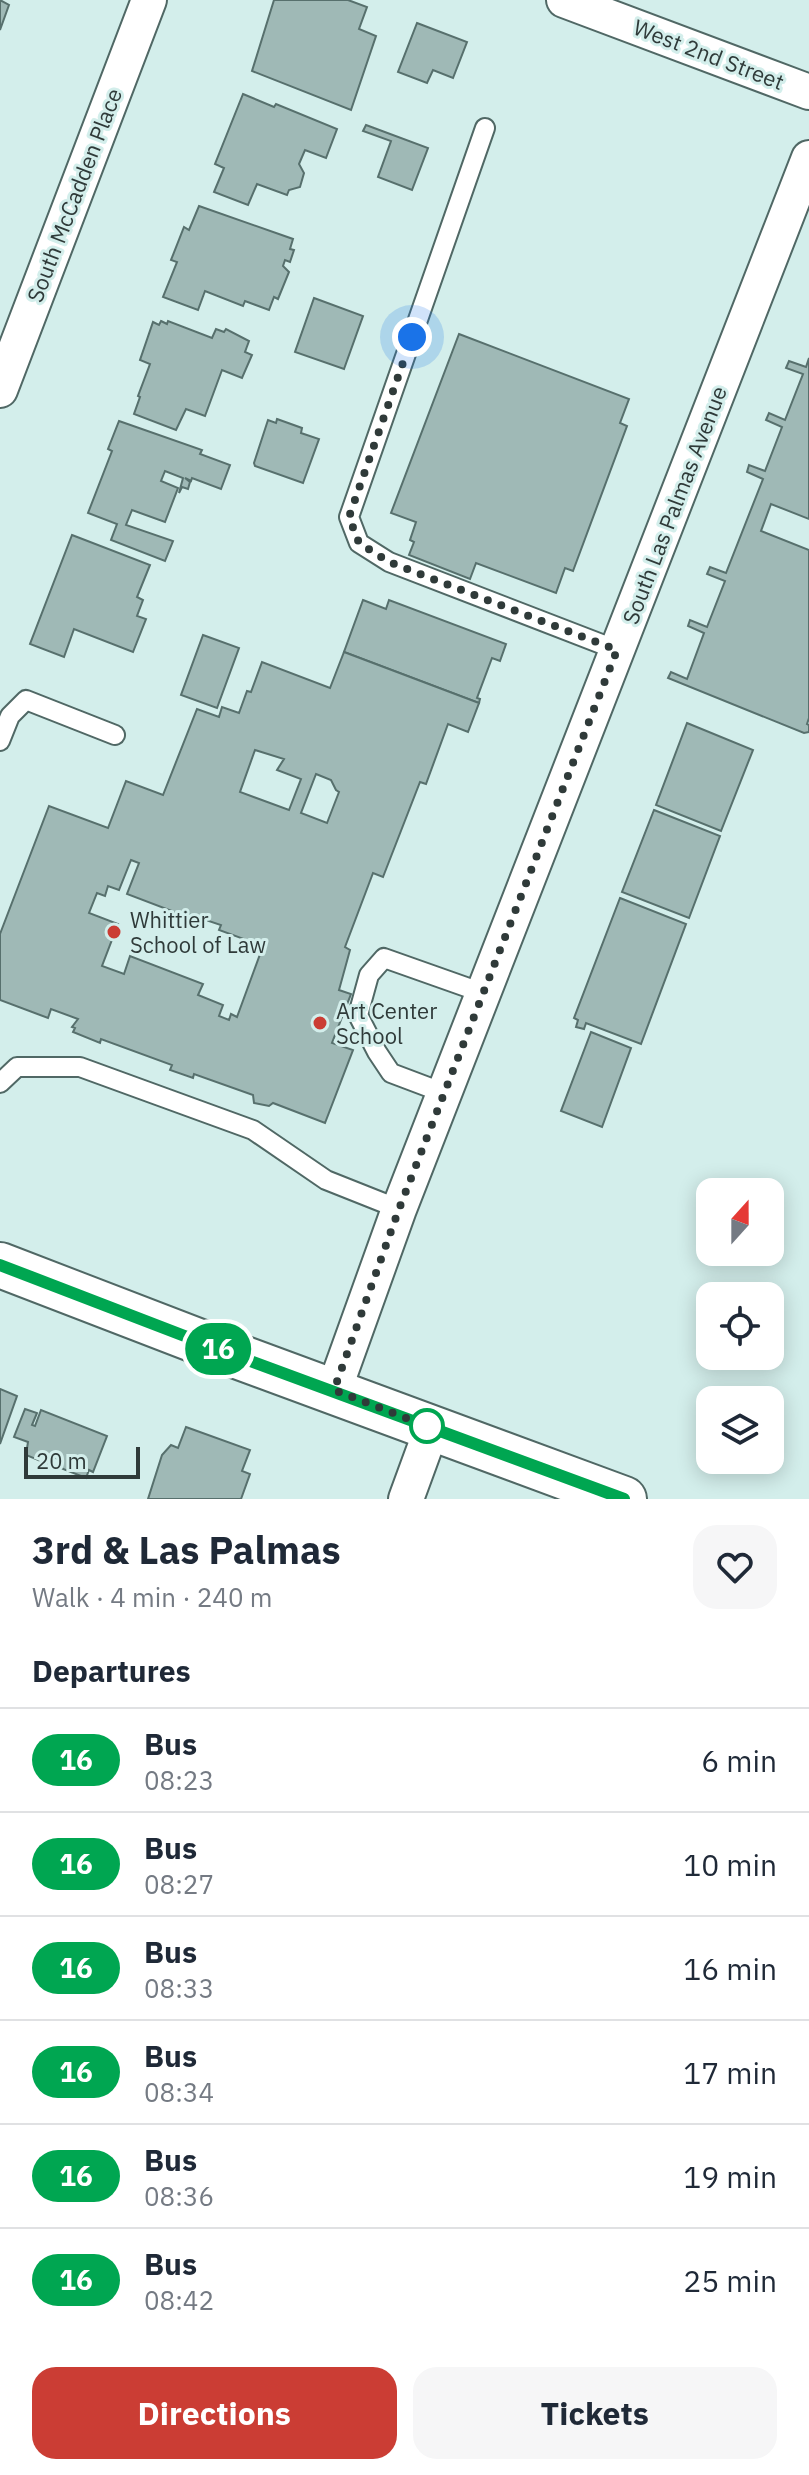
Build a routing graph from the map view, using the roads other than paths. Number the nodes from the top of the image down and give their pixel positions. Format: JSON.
{"nodes":[{"id":1,"x":149,"y":0,"type":"edge"},
{"id":2,"x":564,"y":0,"type":"edge"},
{"id":3,"x":809,"y":92,"type":"edge"},
{"id":4,"x":485,"y":128,"type":"dead end"},
{"id":5,"x":809,"y":158,"type":"edge"},
{"id":6,"x":0,"y":390,"type":"edge"},
{"id":7,"x":617,"y":650,"type":"junction"},
{"id":8,"x":115,"y":735,"type":"dead end"},
{"id":9,"x":0,"y":741,"type":"edge"},
{"id":10,"x":483,"y":993,"type":"junction"},
{"id":11,"x":0,"y":1083,"type":"edge"},
{"id":12,"x":444,"y":1093,"type":"junction"},
{"id":13,"x":399,"y":1209,"type":"junction"},
{"id":14,"x":0,"y":1265,"type":"edge"},
{"id":15,"x":334,"y":1390,"type":"junction"},
{"id":16,"x":432,"y":1428,"type":"junction"},
{"id":17,"x":406,"y":1499,"type":"edge"},
{"id":18,"x":624,"y":1499,"type":"edge"}],
"edges":[{"from":1,"to":6,"type":"street","name":"South McCadden Place"},
{"from":2,"to":3,"type":"street","name":"West 2nd Street"},
{"from":4,"to":7,"type":"lane"},
{"from":5,"to":7,"type":"street","name":"South Las Palmas Avenue"},
{"from":7,"to":10,"type":"street","name":"South Las Palmas Avenue"},
{"from":8,"to":9,"type":"lane"},
{"from":10,"to":12,"type":"street","name":"South Las Palmas Avenue"},
{"from":10,"to":12,"type":"lane"},
{"from":11,"to":13,"type":"lane"},
{"from":12,"to":13,"type":"street","name":"South Las Palmas Avenue"},
{"from":13,"to":15,"type":"street","name":"South Las Palmas Avenue"},
{"from":14,"to":15,"type":"main road"},
{"from":15,"to":16,"type":"main road"},
{"from":16,"to":17,"type":"street"},
{"from":16,"to":18,"type":"main road"}]}
